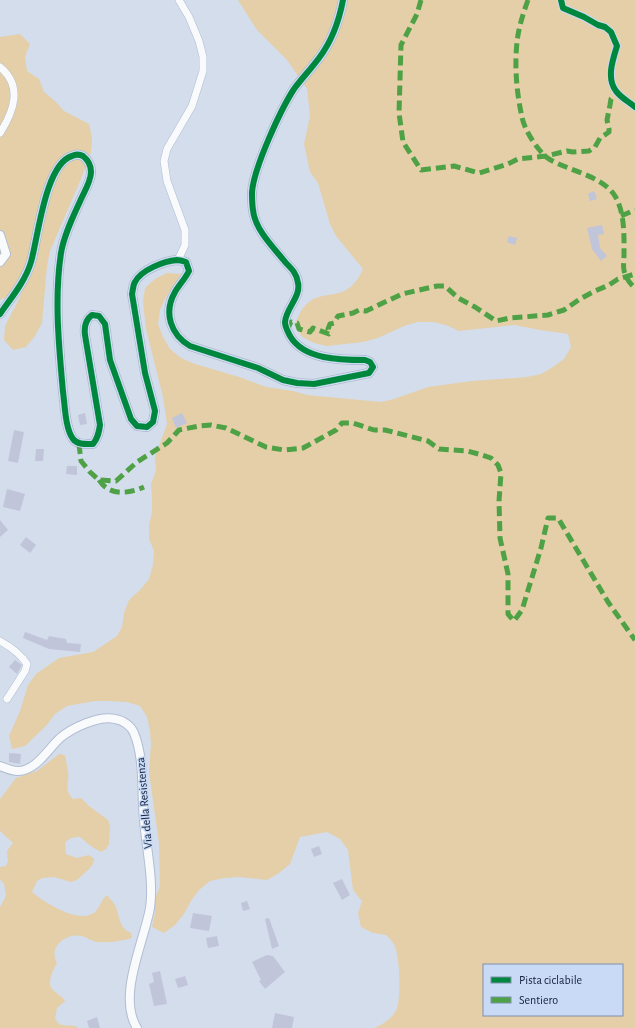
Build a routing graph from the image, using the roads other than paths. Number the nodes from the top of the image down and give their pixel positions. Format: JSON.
{"nodes":[{"id":1,"x":179,"y":0,"type":"edge"},
{"id":2,"x":343,"y":0,"type":"edge"},
{"id":3,"x":0,"y":67,"type":"edge"},
{"id":4,"x":0,"y":133,"type":"edge"},
{"id":5,"x":0,"y":235,"type":"edge"},
{"id":6,"x":178,"y":260,"type":"junction"},
{"id":7,"x":0,"y":262,"type":"edge"},
{"id":8,"x":0,"y":314,"type":"edge"},
{"id":9,"x":0,"y":641,"type":"edge"},
{"id":10,"x":7,"y":699,"type":"dead end"},
{"id":11,"x":0,"y":766,"type":"edge"},
{"id":12,"x":137,"y":1028,"type":"edge"}],
"edges":[{"from":1,"to":6,"type":"street"},
{"from":2,"to":6,"type":"street"},
{"from":3,"to":4,"type":"street"},
{"from":5,"to":7,"type":"street"},
{"from":6,"to":8,"type":"street"},
{"from":9,"to":10,"type":"street"},
{"from":11,"to":12,"type":"street","name":"Via della Resistenza"}]}
